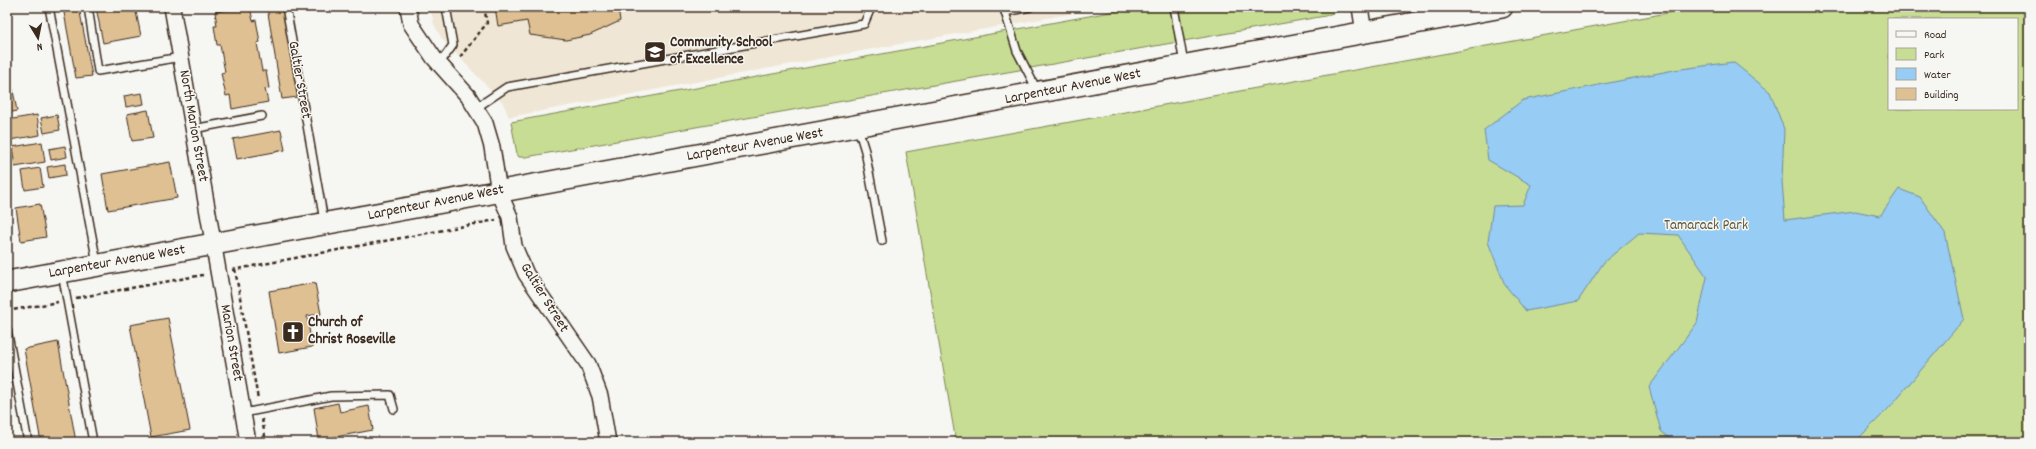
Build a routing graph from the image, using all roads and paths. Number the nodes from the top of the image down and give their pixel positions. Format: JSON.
{"nodes":[{"id":1,"x":49,"y":7,"type":"edge"},
{"id":2,"x":88,"y":7,"type":"edge"},
{"id":3,"x":172,"y":7,"type":"edge"},
{"id":4,"x":286,"y":7,"type":"edge"},
{"id":5,"x":408,"y":7,"type":"edge"},
{"id":6,"x":446,"y":7,"type":"edge"},
{"id":7,"x":484,"y":7,"type":"edge"},
{"id":8,"x":870,"y":7,"type":"edge"},
{"id":9,"x":1030,"y":7,"type":"edge"},
{"id":10,"x":1174,"y":7,"type":"edge"},
{"id":11,"x":1360,"y":7,"type":"edge"},
{"id":12,"x":1502,"y":7,"type":"edge"},
{"id":13,"x":1005,"y":9,"type":"edge"},
{"id":14,"x":1364,"y":34,"type":"junction"},
{"id":15,"x":181,"y":57,"type":"junction"},
{"id":16,"x":458,"y":60,"type":"dead end"},
{"id":17,"x":440,"y":64,"type":"junction"},
{"id":18,"x":1185,"y":66,"type":"junction"},
{"id":19,"x":1039,"y":93,"type":"junction"},
{"id":20,"x":476,"y":108,"type":"junction"},
{"id":21,"x":262,"y":116,"type":"dead end"},
{"id":22,"x":858,"y":127,"type":"junction"},
{"id":23,"x":193,"y":129,"type":"junction"},
{"id":24,"x":499,"y":192,"type":"junction"},
{"id":25,"x":493,"y":220,"type":"dead end"},
{"id":26,"x":325,"y":224,"type":"junction"},
{"id":27,"x":882,"y":241,"type":"dead end"},
{"id":28,"x":213,"y":245,"type":"junction"},
{"id":29,"x":97,"y":265,"type":"junction"},
{"id":30,"x":62,"y":272,"type":"junction"},
{"id":31,"x":202,"y":275,"type":"dead end"},
{"id":32,"x":7,"y":282,"type":"edge"},
{"id":33,"x":68,"y":300,"type":"junction"},
{"id":34,"x":7,"y":311,"type":"edge"},
{"id":35,"x":7,"y":329,"type":"edge"},
{"id":36,"x":260,"y":409,"type":"junction"},
{"id":37,"x":394,"y":409,"type":"dead end"},
{"id":38,"x":243,"y":413,"type":"junction"},
{"id":39,"x":28,"y":442,"type":"edge"},
{"id":40,"x":93,"y":442,"type":"edge"},
{"id":41,"x":248,"y":442,"type":"edge"},
{"id":42,"x":266,"y":442,"type":"edge"},
{"id":43,"x":608,"y":442,"type":"edge"}],
"edges":[{"from":1,"to":29,"type":"lane"},
{"from":2,"to":15,"type":"lane"},
{"from":3,"to":15,"type":"street","name":"North Marion Street"},
{"from":4,"to":26,"type":"lane","name":"Galtier Street"},
{"from":5,"to":17,"type":"street","name":"Galtier Street"},
{"from":6,"to":17,"type":"lane"},
{"from":7,"to":16,"type":"path"},
{"from":8,"to":20,"type":"lane"},
{"from":9,"to":13,"type":"lane"},
{"from":10,"to":18,"type":"lane"},
{"from":11,"to":14,"type":"street"},
{"from":12,"to":14,"type":"main road","name":"Larpenteur Avenue West"},
{"from":13,"to":19,"type":"lane"},
{"from":14,"to":18,"type":"main road","name":"Larpenteur Avenue West"},
{"from":15,"to":23,"type":"street","name":"North Marion Street"},
{"from":17,"to":20,"type":"street","name":"Galtier Street"},
{"from":18,"to":19,"type":"main road","name":"Larpenteur Avenue West"},
{"from":19,"to":22,"type":"main road","name":"Larpenteur Avenue West"},
{"from":20,"to":24,"type":"street","name":"Galtier Street"},
{"from":21,"to":23,"type":"lane"},
{"from":22,"to":24,"type":"main road","name":"Larpenteur Avenue West"},
{"from":22,"to":27,"type":"lane"},
{"from":23,"to":28,"type":"street","name":"North Marion Street"},
{"from":24,"to":26,"type":"main road","name":"Larpenteur Avenue West"},
{"from":24,"to":43,"type":"street","name":"Galtier Street"},
{"from":25,"to":36,"type":"path"},
{"from":26,"to":28,"type":"main road","name":"Larpenteur Avenue West"},
{"from":28,"to":29,"type":"main road","name":"Larpenteur Avenue West"},
{"from":28,"to":38,"type":"street","name":"Marion Street"},
{"from":29,"to":30,"type":"main road","name":"Larpenteur Avenue West"},
{"from":30,"to":32,"type":"main road","name":"Larpenteur Avenue West"},
{"from":30,"to":33,"type":"lane"},
{"from":31,"to":33,"type":"path"},
{"from":33,"to":34,"type":"path"},
{"from":33,"to":40,"type":"lane"},
{"from":35,"to":39,"type":"lane"},
{"from":36,"to":37,"type":"lane"},
{"from":36,"to":38,"type":"lane"},
{"from":36,"to":42,"type":"path"},
{"from":38,"to":41,"type":"street","name":"Marion Street"}]}
